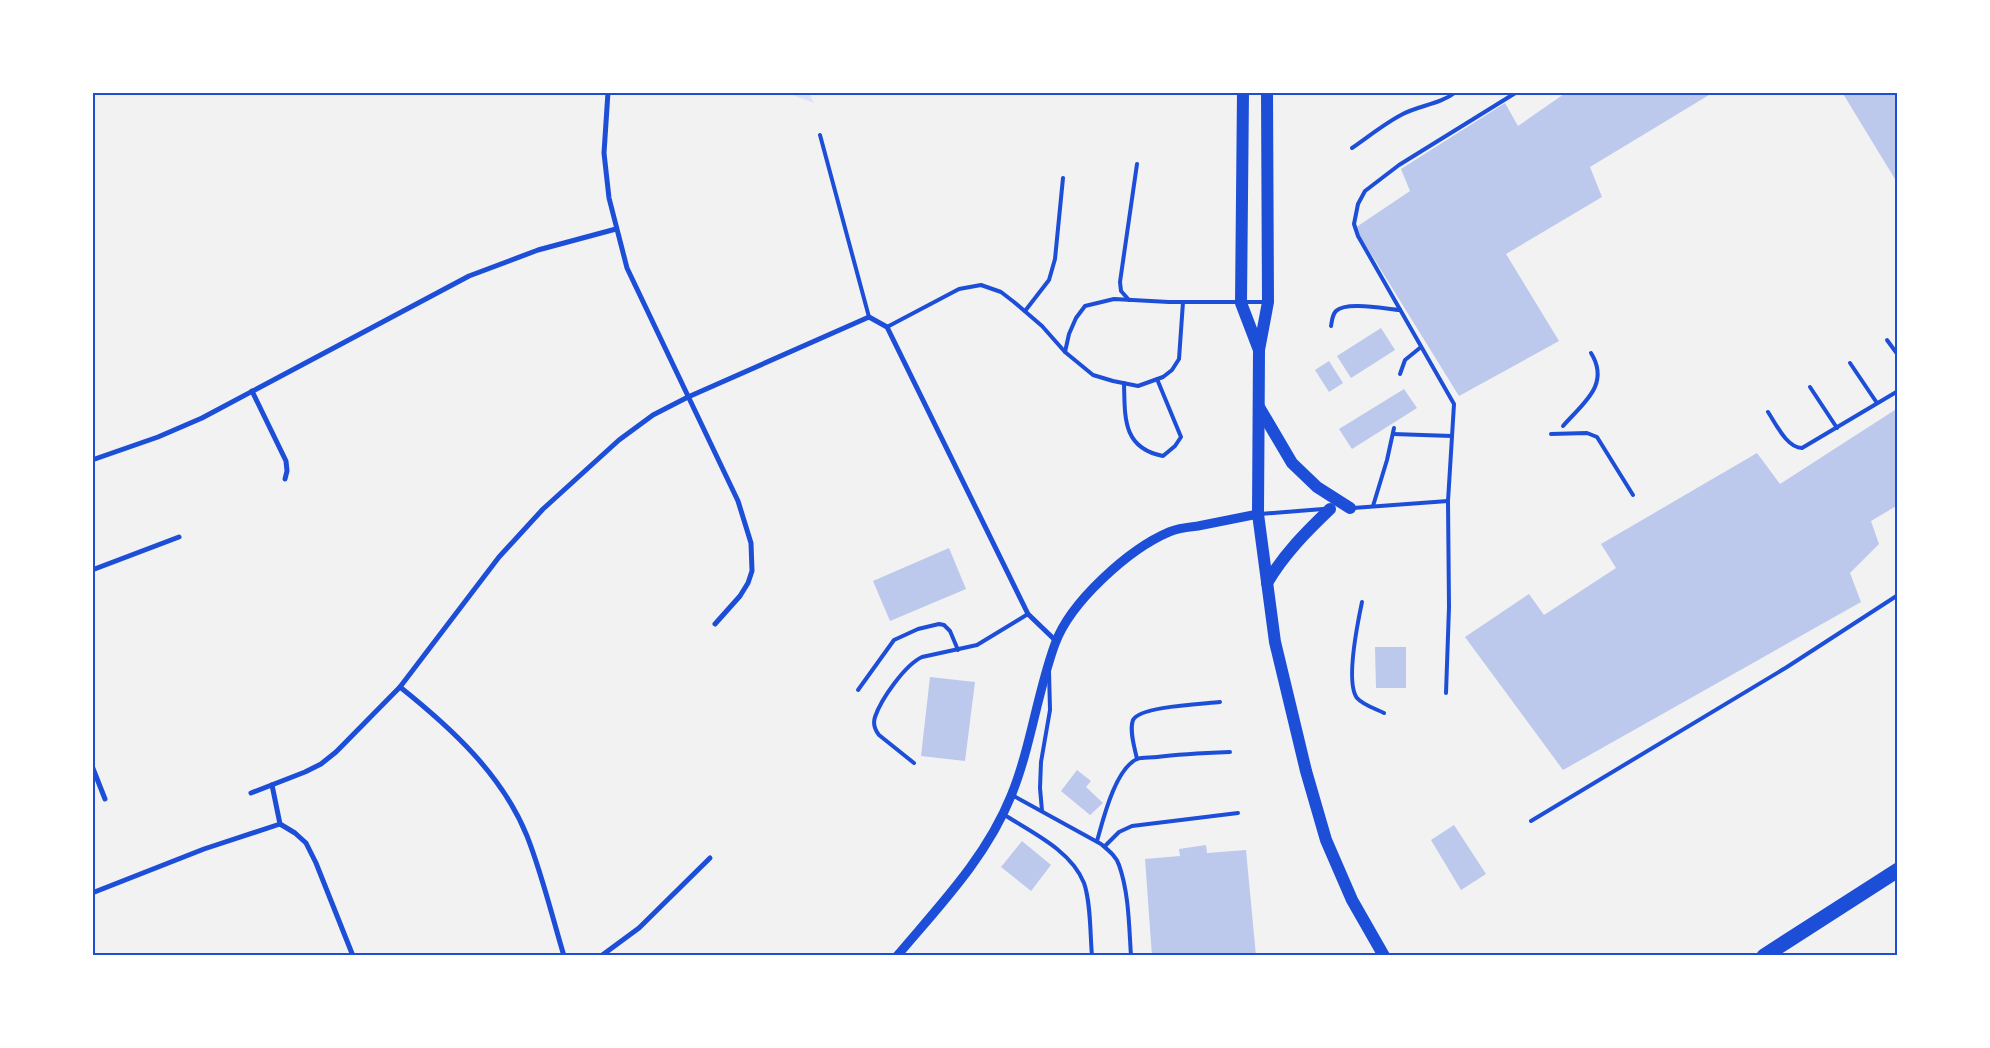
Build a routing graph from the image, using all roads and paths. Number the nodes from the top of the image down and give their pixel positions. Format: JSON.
{"nodes":[{"id":1,"x":608,"y":92,"type":"edge"},
{"id":2,"x":1243,"y":92,"type":"edge"},
{"id":3,"x":1267,"y":92,"type":"edge"},
{"id":4,"x":1456,"y":92,"type":"edge"},
{"id":5,"x":1517,"y":92,"type":"edge"},
{"id":6,"x":820,"y":135,"type":"dead end"},
{"id":7,"x":1352,"y":148,"type":"dead end"},
{"id":8,"x":1137,"y":164,"type":"dead end"},
{"id":9,"x":1063,"y":178,"type":"dead end"},
{"id":10,"x":616,"y":229,"type":"junction"},
{"id":11,"x":1129,"y":300,"type":"junction"},
{"id":12,"x":1183,"y":302,"type":"junction"},
{"id":13,"x":1241,"y":302,"type":"junction"},
{"id":14,"x":1268,"y":302,"type":"junction"},
{"id":15,"x":1400,"y":310,"type":"junction"},
{"id":16,"x":1025,"y":311,"type":"junction"},
{"id":17,"x":869,"y":317,"type":"junction"},
{"id":18,"x":1331,"y":326,"type":"dead end"},
{"id":19,"x":887,"y":327,"type":"junction"},
{"id":20,"x":1887,"y":340,"type":"dead end"},
{"id":21,"x":1421,"y":347,"type":"junction"},
{"id":22,"x":1259,"y":350,"type":"junction"},
{"id":23,"x":1066,"y":352,"type":"junction"},
{"id":24,"x":1591,"y":353,"type":"dead end"},
{"id":25,"x":1898,"y":355,"type":"edge"},
{"id":26,"x":1850,"y":362,"type":"dead end"},
{"id":27,"x":1400,"y":374,"type":"dead end"},
{"id":28,"x":1157,"y":379,"type":"junction"},
{"id":29,"x":1124,"y":383,"type":"junction"},
{"id":30,"x":1810,"y":387,"type":"dead end"},
{"id":31,"x":252,"y":391,"type":"junction"},
{"id":32,"x":1898,"y":391,"type":"edge"},
{"id":33,"x":688,"y":397,"type":"junction"},
{"id":34,"x":1877,"y":403,"type":"junction"},
{"id":35,"x":1258,"y":405,"type":"junction"},
{"id":36,"x":1768,"y":412,"type":"dead end"},
{"id":37,"x":1563,"y":426,"type":"dead end"},
{"id":38,"x":1394,"y":428,"type":"dead end"},
{"id":39,"x":1837,"y":428,"type":"junction"},
{"id":40,"x":1393,"y":434,"type":"junction"},
{"id":41,"x":1551,"y":434,"type":"dead end"},
{"id":42,"x":1452,"y":436,"type":"junction"},
{"id":43,"x":92,"y":460,"type":"edge"},
{"id":44,"x":284,"y":479,"type":"dead end"},
{"id":45,"x":1633,"y":495,"type":"dead end"},
{"id":46,"x":1448,"y":501,"type":"junction"},
{"id":47,"x":1373,"y":506,"type":"junction"},
{"id":48,"x":1346,"y":508,"type":"joint"},
{"id":49,"x":1333,"y":509,"type":"joint"},
{"id":50,"x":1258,"y":514,"type":"junction"},
{"id":51,"x":179,"y":537,"type":"dead end"},
{"id":52,"x":92,"y":570,"type":"edge"},
{"id":53,"x":1267,"y":583,"type":"junction"},
{"id":54,"x":1898,"y":595,"type":"edge"},
{"id":55,"x":1362,"y":602,"type":"dead end"},
{"id":56,"x":1028,"y":614,"type":"junction"},
{"id":57,"x":715,"y":624,"type":"dead end"},
{"id":58,"x":1056,"y":641,"type":"junction"},
{"id":59,"x":958,"y":650,"type":"junction"},
{"id":60,"x":1049,"y":664,"type":"junction"},
{"id":61,"x":400,"y":687,"type":"junction"},
{"id":62,"x":858,"y":690,"type":"dead end"},
{"id":63,"x":1446,"y":693,"type":"dead end"},
{"id":64,"x":1220,"y":702,"type":"dead end"},
{"id":65,"x":1384,"y":713,"type":"dead end"},
{"id":66,"x":1230,"y":752,"type":"dead end"},
{"id":67,"x":1137,"y":760,"type":"junction"},
{"id":68,"x":914,"y":763,"type":"dead end"},
{"id":69,"x":92,"y":766,"type":"edge"},
{"id":70,"x":272,"y":785,"type":"junction"},
{"id":71,"x":251,"y":793,"type":"dead end"},
{"id":72,"x":1012,"y":795,"type":"junction"},
{"id":73,"x":105,"y":799,"type":"dead end"},
{"id":74,"x":1042,"y":811,"type":"junction"},
{"id":75,"x":1238,"y":813,"type":"dead end"},
{"id":76,"x":1003,"y":814,"type":"junction"},
{"id":77,"x":1531,"y":821,"type":"dead end"},
{"id":78,"x":280,"y":824,"type":"junction"},
{"id":79,"x":1097,"y":841,"type":"junction"},
{"id":80,"x":1104,"y":846,"type":"junction"},
{"id":81,"x":710,"y":858,"type":"dead end"},
{"id":82,"x":1898,"y":870,"type":"edge"},
{"id":83,"x":92,"y":893,"type":"edge"},
{"id":84,"x":353,"y":956,"type":"edge"},
{"id":85,"x":564,"y":956,"type":"edge"},
{"id":86,"x":601,"y":956,"type":"edge"},
{"id":87,"x":897,"y":956,"type":"edge"},
{"id":88,"x":1092,"y":956,"type":"edge"},
{"id":89,"x":1131,"y":956,"type":"edge"},
{"id":90,"x":1384,"y":956,"type":"edge"},
{"id":91,"x":1764,"y":956,"type":"edge"}],
"edges":[{"from":1,"to":10,"type":"street"},
{"from":2,"to":13,"type":"main road"},
{"from":3,"to":14,"type":"main road"},
{"from":4,"to":7,"type":"lane"},
{"from":5,"to":15,"type":"lane"},
{"from":6,"to":17,"type":"lane"},
{"from":8,"to":11,"type":"lane"},
{"from":9,"to":16,"type":"lane"},
{"from":10,"to":31,"type":"street"},
{"from":10,"to":33,"type":"street"},
{"from":11,"to":12,"type":"lane"},
{"from":11,"to":23,"type":"lane"},
{"from":12,"to":13,"type":"lane"},
{"from":12,"to":28,"type":"lane"},
{"from":13,"to":14,"type":"lane"},
{"from":13,"to":22,"type":"main road"},
{"from":14,"to":22,"type":"main road"},
{"from":15,"to":18,"type":"lane"},
{"from":15,"to":21,"type":"lane"},
{"from":16,"to":19,"type":"lane"},
{"from":16,"to":23,"type":"lane"},
{"from":17,"to":19,"type":"street"},
{"from":17,"to":33,"type":"street"},
{"from":19,"to":56,"type":"street"},
{"from":20,"to":25,"type":"lane"},
{"from":21,"to":27,"type":"lane"},
{"from":21,"to":42,"type":"lane"},
{"from":22,"to":35,"type":"main road"},
{"from":23,"to":29,"type":"lane"},
{"from":24,"to":37,"type":"lane"},
{"from":26,"to":34,"type":"lane"},
{"from":28,"to":29,"type":"lane"},
{"from":28,"to":29,"type":"lane"},
{"from":30,"to":39,"type":"lane"},
{"from":31,"to":43,"type":"street"},
{"from":31,"to":44,"type":"street"},
{"from":32,"to":34,"type":"lane"},
{"from":33,"to":57,"type":"street"},
{"from":33,"to":61,"type":"street"},
{"from":34,"to":39,"type":"lane"},
{"from":35,"to":48,"type":"main road"},
{"from":35,"to":50,"type":"main road"},
{"from":36,"to":39,"type":"lane"},
{"from":38,"to":40,"type":"lane"},
{"from":40,"to":42,"type":"lane"},
{"from":40,"to":47,"type":"lane"},
{"from":41,"to":45,"type":"lane"},
{"from":42,"to":46,"type":"lane"},
{"from":46,"to":47,"type":"lane"},
{"from":46,"to":63,"type":"lane"},
{"from":47,"to":48,"type":"lane"},
{"from":49,"to":50,"type":"lane"},
{"from":49,"to":53,"type":"main road"},
{"from":50,"to":53,"type":"main road"},
{"from":50,"to":58,"type":"street"},
{"from":51,"to":52,"type":"street"},
{"from":53,"to":90,"type":"main road"},
{"from":54,"to":77,"type":"lane"},
{"from":55,"to":65,"type":"lane"},
{"from":56,"to":58,"type":"street"},
{"from":56,"to":59,"type":"lane"},
{"from":58,"to":60,"type":"street"},
{"from":59,"to":62,"type":"lane"},
{"from":59,"to":68,"type":"lane"},
{"from":60,"to":72,"type":"street"},
{"from":60,"to":74,"type":"lane"},
{"from":61,"to":70,"type":"street"},
{"from":61,"to":85,"type":"street"},
{"from":64,"to":67,"type":"lane"},
{"from":66,"to":67,"type":"lane"},
{"from":67,"to":79,"type":"lane"},
{"from":69,"to":73,"type":"street"},
{"from":70,"to":71,"type":"street"},
{"from":70,"to":78,"type":"street"},
{"from":72,"to":74,"type":"lane"},
{"from":72,"to":76,"type":"street"},
{"from":74,"to":79,"type":"lane"},
{"from":75,"to":80,"type":"lane"},
{"from":76,"to":87,"type":"street"},
{"from":76,"to":88,"type":"lane"},
{"from":78,"to":83,"type":"street"},
{"from":78,"to":84,"type":"street"},
{"from":79,"to":80,"type":"lane"},
{"from":80,"to":89,"type":"lane"},
{"from":81,"to":86,"type":"street"},
{"from":82,"to":91,"type":"highway"}]}
